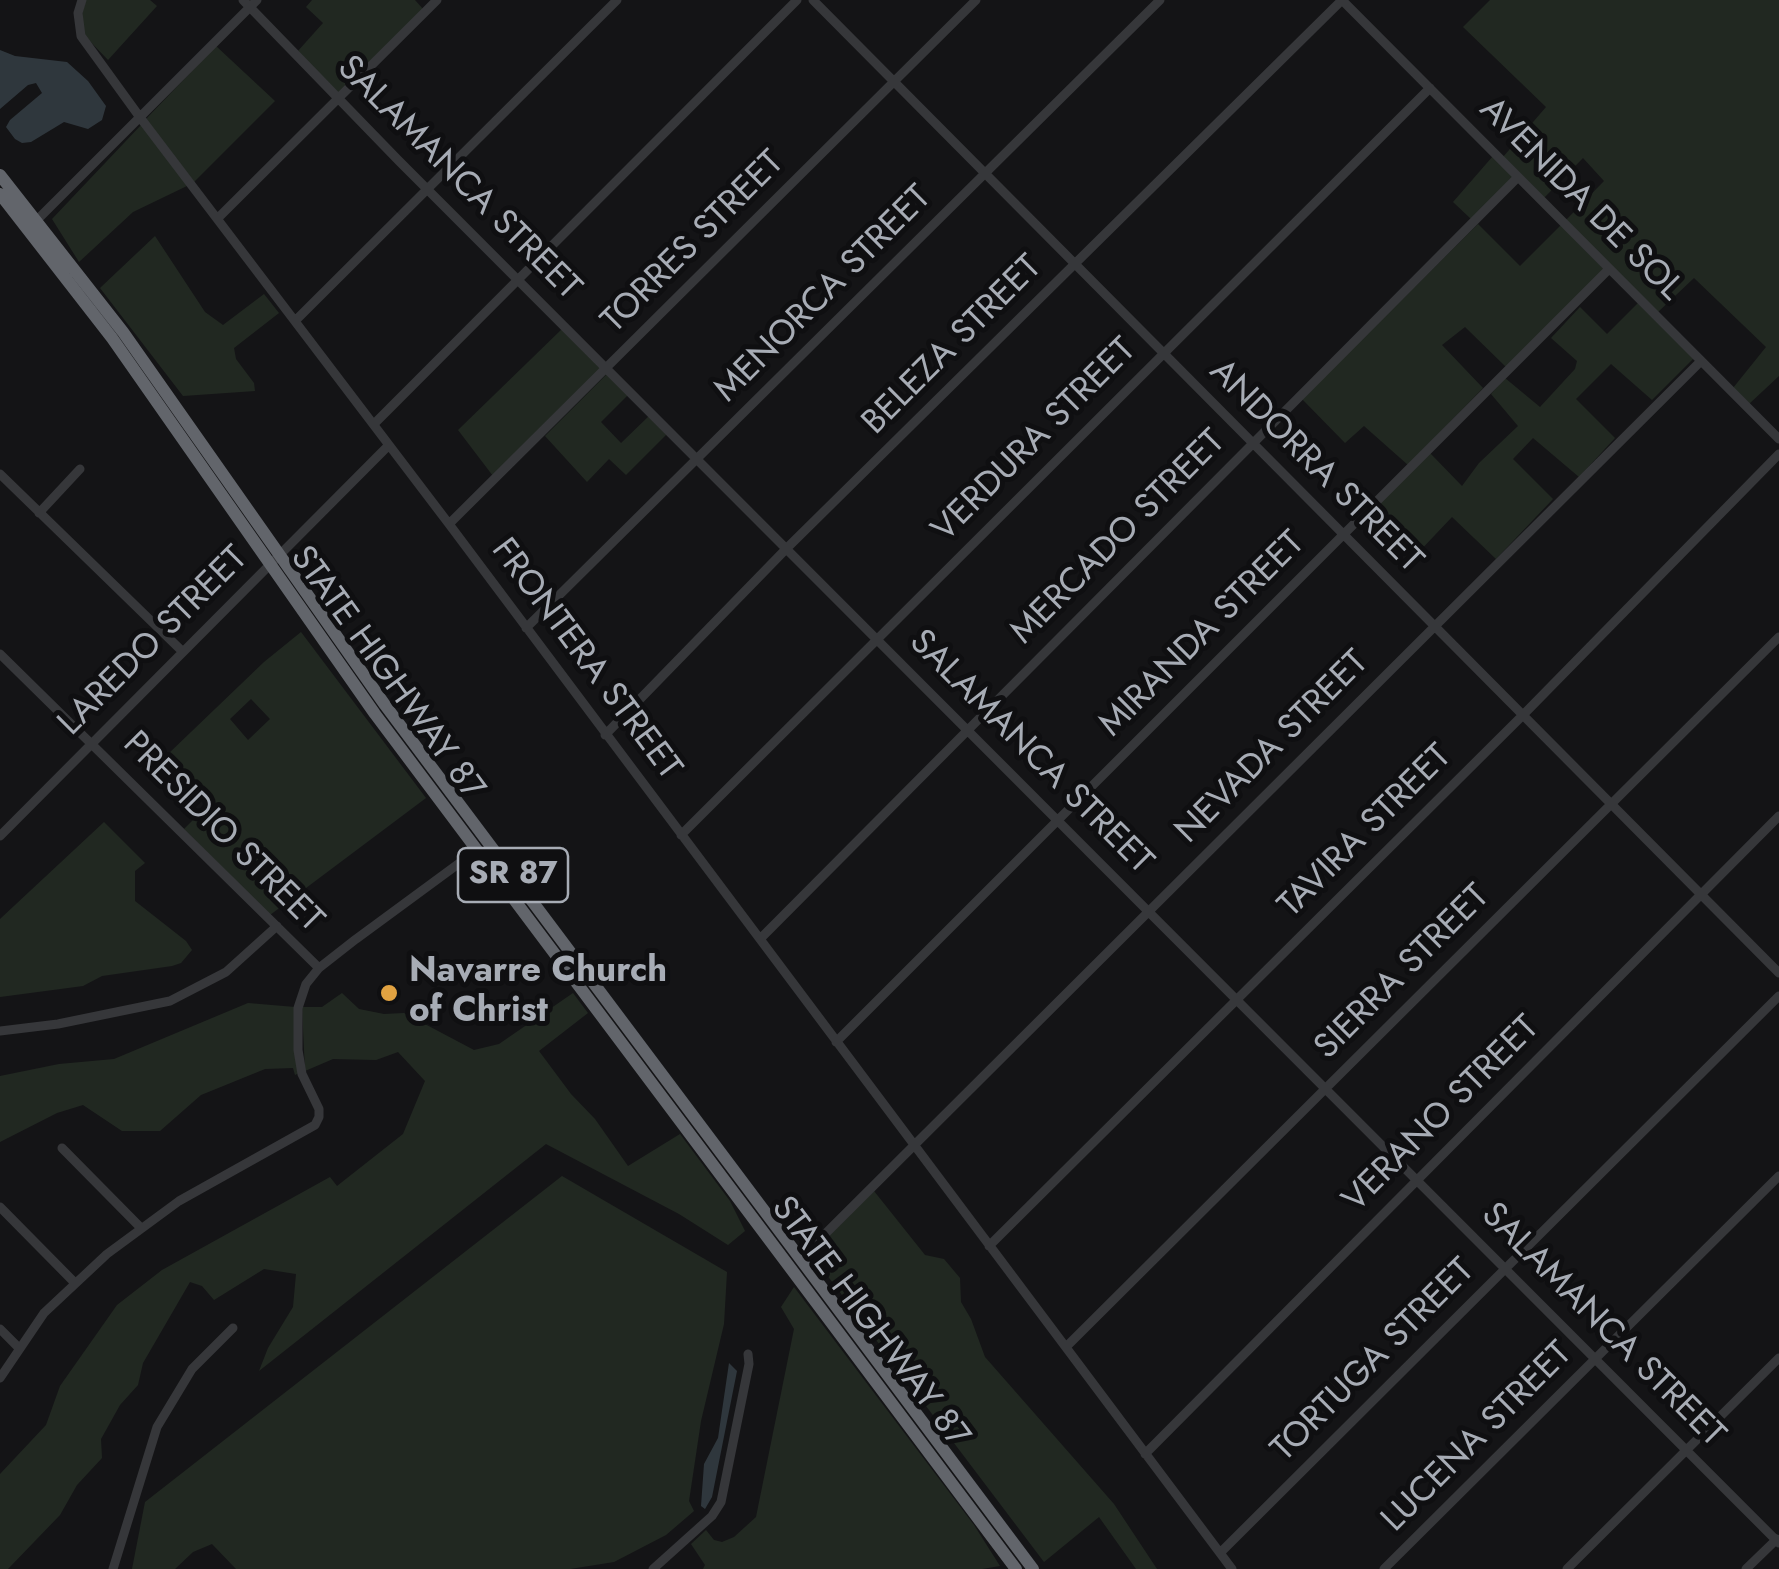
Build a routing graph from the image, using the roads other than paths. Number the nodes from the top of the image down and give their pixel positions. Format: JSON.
{"nodes":[{"id":1,"x":82,"y":0,"type":"edge"},
{"id":2,"x":437,"y":0,"type":"edge"},
{"id":3,"x":618,"y":0,"type":"edge"},
{"id":4,"x":797,"y":0,"type":"edge"},
{"id":5,"x":812,"y":0,"type":"edge"},
{"id":6,"x":976,"y":0,"type":"edge"},
{"id":7,"x":1160,"y":0,"type":"edge"},
{"id":8,"x":1342,"y":0,"type":"edge"},
{"id":9,"x":1359,"y":0,"type":"edge"},
{"id":10,"x":250,"y":2,"type":"edge"},
{"id":11,"x":1350,"y":8,"type":"junction"},
{"id":12,"x":893,"y":82,"type":"junction"},
{"id":13,"x":1430,"y":88,"type":"junction"},
{"id":14,"x":338,"y":98,"type":"junction"},
{"id":15,"x":139,"y":116,"type":"junction"},
{"id":16,"x":984,"y":174,"type":"junction"},
{"id":17,"x":0,"y":175,"type":"edge"},
{"id":18,"x":1518,"y":176,"type":"junction"},
{"id":19,"x":428,"y":190,"type":"junction"},
{"id":20,"x":0,"y":194,"type":"edge"},
{"id":21,"x":218,"y":218,"type":"junction"},
{"id":22,"x":37,"y":220,"type":"junction"},
{"id":23,"x":1074,"y":265,"type":"junction"},
{"id":24,"x":1609,"y":269,"type":"junction"},
{"id":25,"x":518,"y":278,"type":"junction"},
{"id":26,"x":295,"y":320,"type":"junction"},
{"id":27,"x":1162,"y":353,"type":"junction"},
{"id":28,"x":1701,"y":362,"type":"junction"},
{"id":29,"x":607,"y":368,"type":"junction"},
{"id":30,"x":374,"y":424,"type":"junction"},
{"id":31,"x":1779,"y":439,"type":"edge"},
{"id":32,"x":1252,"y":444,"type":"junction"},
{"id":33,"x":390,"y":445,"type":"junction"},
{"id":34,"x":1779,"y":454,"type":"edge"},
{"id":35,"x":698,"y":460,"type":"junction"},
{"id":36,"x":80,"y":469,"type":"dead end"},
{"id":37,"x":0,"y":474,"type":"edge"},
{"id":38,"x":40,"y":513,"type":"junction"},
{"id":39,"x":449,"y":524,"type":"junction"},
{"id":40,"x":1343,"y":536,"type":"junction"},
{"id":41,"x":787,"y":548,"type":"junction"},
{"id":42,"x":274,"y":561,"type":"junction"},
{"id":43,"x":1434,"y":626,"type":"junction"},
{"id":44,"x":526,"y":628,"type":"junction"},
{"id":45,"x":1779,"y":638,"type":"edge"},
{"id":46,"x":877,"y":639,"type":"junction"},
{"id":47,"x":183,"y":652,"type":"junction"},
{"id":48,"x":0,"y":654,"type":"edge"},
{"id":49,"x":1524,"y":714,"type":"junction"},
{"id":50,"x":966,"y":729,"type":"junction"},
{"id":51,"x":606,"y":734,"type":"junction"},
{"id":52,"x":408,"y":735,"type":"junction"},
{"id":53,"x":93,"y":743,"type":"junction"},
{"id":54,"x":1612,"y":805,"type":"junction"},
{"id":55,"x":1779,"y":816,"type":"edge"},
{"id":56,"x":1057,"y":818,"type":"junction"},
{"id":57,"x":681,"y":835,"type":"junction"},
{"id":58,"x":0,"y":836,"type":"edge"},
{"id":59,"x":477,"y":850,"type":"junction"},
{"id":60,"x":1701,"y":894,"type":"junction"},
{"id":61,"x":1148,"y":911,"type":"junction"},
{"id":62,"x":277,"y":926,"type":"junction"},
{"id":63,"x":551,"y":937,"type":"junction"},
{"id":64,"x":760,"y":939,"type":"junction"},
{"id":65,"x":319,"y":968,"type":"junction"},
{"id":66,"x":1779,"y":973,"type":"edge"},
{"id":67,"x":1779,"y":996,"type":"edge"},
{"id":68,"x":1235,"y":999,"type":"junction"},
{"id":69,"x":0,"y":1031,"type":"edge"},
{"id":70,"x":836,"y":1042,"type":"junction"},
{"id":71,"x":1326,"y":1088,"type":"junction"},
{"id":72,"x":913,"y":1146,"type":"junction"},
{"id":73,"x":62,"y":1148,"type":"dead end"},
{"id":74,"x":711,"y":1161,"type":"junction"},
{"id":75,"x":1779,"y":1176,"type":"edge"},
{"id":76,"x":1416,"y":1179,"type":"junction"},
{"id":77,"x":0,"y":1207,"type":"edge"},
{"id":78,"x":141,"y":1228,"type":"junction"},
{"id":79,"x":989,"y":1246,"type":"junction"},
{"id":80,"x":800,"y":1260,"type":"junction"},
{"id":81,"x":1506,"y":1269,"type":"junction"},
{"id":82,"x":75,"y":1283,"type":"junction"},
{"id":83,"x":233,"y":1328,"type":"dead end"},
{"id":84,"x":0,"y":1330,"type":"edge"},
{"id":85,"x":19,"y":1348,"type":"junction"},
{"id":86,"x":1066,"y":1348,"type":"junction"},
{"id":87,"x":748,"y":1354,"type":"dead end"},
{"id":88,"x":1779,"y":1358,"type":"edge"},
{"id":89,"x":1596,"y":1360,"type":"junction"},
{"id":90,"x":0,"y":1378,"type":"edge"},
{"id":91,"x":885,"y":1394,"type":"junction"},
{"id":92,"x":1687,"y":1450,"type":"junction"},
{"id":93,"x":1146,"y":1454,"type":"junction"},
{"id":94,"x":1778,"y":1540,"type":"edge"},
{"id":95,"x":1220,"y":1553,"type":"junction"},
{"id":96,"x":113,"y":1569,"type":"edge"},
{"id":97,"x":653,"y":1569,"type":"edge"},
{"id":98,"x":1016,"y":1569,"type":"edge"},
{"id":99,"x":1033,"y":1569,"type":"edge"},
{"id":100,"x":1232,"y":1569,"type":"edge"},
{"id":101,"x":1384,"y":1569,"type":"edge"},
{"id":102,"x":1567,"y":1569,"type":"edge"},
{"id":103,"x":1746,"y":1569,"type":"edge"}],
"edges":[{"from":1,"to":15,"type":"street","name":"FRONTERA STREET"},
{"from":2,"to":14,"type":"street"},
{"from":3,"to":19,"type":"street"},
{"from":4,"to":25,"type":"street"},
{"from":5,"to":12,"type":"street","name":"ANDORRA STREET"},
{"from":6,"to":12,"type":"street","name":"TORRES STREET"},
{"from":7,"to":16,"type":"street","name":"MENORCA STREET"},
{"from":8,"to":11,"type":"street","name":"AVENIDA DE SOL"},
{"from":8,"to":23,"type":"street","name":"BELEZA STREET"},
{"from":9,"to":11,"type":"street"},
{"from":10,"to":14,"type":"street","name":"SALAMANCA STREET"},
{"from":10,"to":15,"type":"street"},
{"from":11,"to":13,"type":"street","name":"AVENIDA DE SOL"},
{"from":12,"to":16,"type":"street","name":"ANDORRA STREET"},
{"from":12,"to":29,"type":"street","name":"TORRES STREET"},
{"from":13,"to":18,"type":"street","name":"AVENIDA DE SOL"},
{"from":13,"to":27,"type":"street","name":"VERDURA STREET"},
{"from":14,"to":19,"type":"street","name":"SALAMANCA STREET"},
{"from":14,"to":21,"type":"street"},
{"from":15,"to":21,"type":"street","name":"FRONTERA STREET"},
{"from":15,"to":22,"type":"street"},
{"from":16,"to":23,"type":"street","name":"ANDORRA STREET"},
{"from":16,"to":35,"type":"street","name":"MENORCA STREET"},
{"from":17,"to":22,"type":"highway","number":"SR 87"},
{"from":18,"to":24,"type":"street","name":"AVENIDA DE SOL"},
{"from":18,"to":32,"type":"street","name":"MERCADO STREET"},
{"from":19,"to":25,"type":"street","name":"SALAMANCA STREET"},
{"from":19,"to":26,"type":"street"},
{"from":20,"to":42,"type":"highway","name":"STATE HIGHWAY 87","number":"SR 87"},
{"from":21,"to":26,"type":"street","name":"FRONTERA STREET"},
{"from":22,"to":42,"type":"highway","number":"SR 87"},
{"from":23,"to":27,"type":"street","name":"ANDORRA STREET"},
{"from":23,"to":41,"type":"street","name":"BELEZA STREET"},
{"from":24,"to":28,"type":"street","name":"AVENIDA DE SOL"},
{"from":24,"to":40,"type":"street","name":"MIRANDA STREET"},
{"from":25,"to":29,"type":"street","name":"SALAMANCA STREET"},
{"from":25,"to":30,"type":"street"},
{"from":26,"to":30,"type":"street","name":"FRONTERA STREET"},
{"from":27,"to":32,"type":"street","name":"ANDORRA STREET"},
{"from":27,"to":46,"type":"street","name":"VERDURA STREET"},
{"from":28,"to":31,"type":"street","name":"AVENIDA DE SOL"},
{"from":28,"to":43,"type":"street","name":"NEVADA STREET"},
{"from":29,"to":35,"type":"street","name":"SALAMANCA STREET"},
{"from":29,"to":39,"type":"street","name":"TORRES STREET"},
{"from":30,"to":33,"type":"street","name":"FRONTERA STREET"},
{"from":32,"to":40,"type":"street","name":"ANDORRA STREET"},
{"from":32,"to":50,"type":"street","name":"MERCADO STREET"},
{"from":33,"to":39,"type":"street","name":"FRONTERA STREET"},
{"from":33,"to":42,"type":"street","name":"LAREDO STREET"},
{"from":34,"to":49,"type":"street","name":"TAVIRA STREET"},
{"from":35,"to":41,"type":"street","name":"SALAMANCA STREET"},
{"from":35,"to":44,"type":"street","name":"MENORCA STREET"},
{"from":36,"to":38,"type":"street"},
{"from":37,"to":38,"type":"street"},
{"from":38,"to":47,"type":"street"},
{"from":39,"to":44,"type":"street","name":"FRONTERA STREET"},
{"from":40,"to":43,"type":"street","name":"ANDORRA STREET"},
{"from":40,"to":56,"type":"street","name":"MIRANDA STREET"},
{"from":41,"to":46,"type":"street","name":"SALAMANCA STREET"},
{"from":41,"to":51,"type":"street","name":"BELEZA STREET"},
{"from":42,"to":47,"type":"street","name":"LAREDO STREET"},
{"from":42,"to":52,"type":"highway","number":"SR 87"},
{"from":42,"to":59,"type":"highway","name":"STATE HIGHWAY 87","number":"SR 87"},
{"from":43,"to":49,"type":"street","name":"ANDORRA STREET"},
{"from":43,"to":61,"type":"street","name":"NEVADA STREET"},
{"from":44,"to":51,"type":"street","name":"FRONTERA STREET"},
{"from":45,"to":54,"type":"street","name":"SIERRA STREET"},
{"from":46,"to":50,"type":"street","name":"SALAMANCA STREET"},
{"from":46,"to":57,"type":"street","name":"VERDURA STREET"},
{"from":47,"to":53,"type":"street","name":"LAREDO STREET"},
{"from":48,"to":53,"type":"street","name":"PRESIDIO STREET"},
{"from":49,"to":54,"type":"street","name":"ANDORRA STREET"},
{"from":49,"to":68,"type":"street","name":"TAVIRA STREET"},
{"from":50,"to":56,"type":"street","name":"SALAMANCA STREET"},
{"from":50,"to":64,"type":"street","name":"MERCADO STREET"},
{"from":51,"to":57,"type":"street","name":"FRONTERA STREET"},
{"from":52,"to":59,"type":"street"},
{"from":52,"to":63,"type":"highway","number":"SR 87"},
{"from":53,"to":58,"type":"street","name":"LAREDO STREET"},
{"from":53,"to":62,"type":"street","name":"PRESIDIO STREET"},
{"from":54,"to":60,"type":"street","name":"ANDORRA STREET"},
{"from":54,"to":71,"type":"street","name":"SIERRA STREET"},
{"from":55,"to":60,"type":"street","name":"VERANO STREET"},
{"from":56,"to":61,"type":"street","name":"SALAMANCA STREET"},
{"from":56,"to":70,"type":"street","name":"MIRANDA STREET"},
{"from":57,"to":64,"type":"street","name":"FRONTERA STREET"},
{"from":59,"to":63,"type":"highway","name":"STATE HIGHWAY 87","number":"SR 87"},
{"from":59,"to":65,"type":"street"},
{"from":60,"to":66,"type":"street","name":"ANDORRA STREET"},
{"from":60,"to":76,"type":"street","name":"VERANO STREET"},
{"from":61,"to":68,"type":"street","name":"SALAMANCA STREET"},
{"from":61,"to":72,"type":"street","name":"NEVADA STREET"},
{"from":62,"to":65,"type":"street","name":"PRESIDIO STREET"},
{"from":62,"to":69,"type":"street"},
{"from":63,"to":74,"type":"highway","name":"STATE HIGHWAY 87","number":"SR 87"},
{"from":63,"to":80,"type":"highway","number":"SR 87"},
{"from":64,"to":70,"type":"street","name":"FRONTERA STREET"},
{"from":65,"to":78,"type":"street"},
{"from":67,"to":81,"type":"street","name":"TORTUGA STREET"},
{"from":68,"to":71,"type":"street","name":"SALAMANCA STREET"},
{"from":68,"to":79,"type":"street","name":"TAVIRA STREET"},
{"from":70,"to":72,"type":"street","name":"FRONTERA STREET"},
{"from":71,"to":76,"type":"street","name":"SALAMANCA STREET"},
{"from":71,"to":86,"type":"street","name":"SIERRA STREET"},
{"from":72,"to":79,"type":"street","name":"FRONTERA STREET"},
{"from":72,"to":80,"type":"street","name":"NEVADA STREET"},
{"from":73,"to":78,"type":"street"},
{"from":74,"to":80,"type":"street"},
{"from":74,"to":91,"type":"highway","name":"STATE HIGHWAY 87","number":"SR 87"},
{"from":75,"to":89,"type":"street","name":"LUCENA STREET"},
{"from":76,"to":81,"type":"street","name":"SALAMANCA STREET"},
{"from":76,"to":93,"type":"street","name":"VERANO STREET"},
{"from":77,"to":82,"type":"street"},
{"from":78,"to":82,"type":"street"},
{"from":79,"to":86,"type":"street","name":"FRONTERA STREET"},
{"from":80,"to":91,"type":"street"},
{"from":80,"to":99,"type":"highway","number":"SR 87"},
{"from":81,"to":89,"type":"street","name":"SALAMANCA STREET"},
{"from":81,"to":95,"type":"street","name":"TORTUGA STREET"},
{"from":82,"to":85,"type":"street"},
{"from":83,"to":96,"type":"street"},
{"from":84,"to":85,"type":"street"},
{"from":85,"to":90,"type":"street"},
{"from":86,"to":93,"type":"street","name":"FRONTERA STREET"},
{"from":87,"to":97,"type":"street"},
{"from":88,"to":92,"type":"street"},
{"from":89,"to":92,"type":"street","name":"SALAMANCA STREET"},
{"from":89,"to":101,"type":"street","name":"LUCENA STREET"},
{"from":91,"to":98,"type":"highway","name":"STATE HIGHWAY 87","number":"SR 87"},
{"from":92,"to":94,"type":"street","name":"SALAMANCA STREET"},
{"from":92,"to":102,"type":"street"},
{"from":93,"to":95,"type":"street","name":"FRONTERA STREET"},
{"from":94,"to":103,"type":"street"},
{"from":95,"to":100,"type":"street","name":"FRONTERA STREET"}]}
